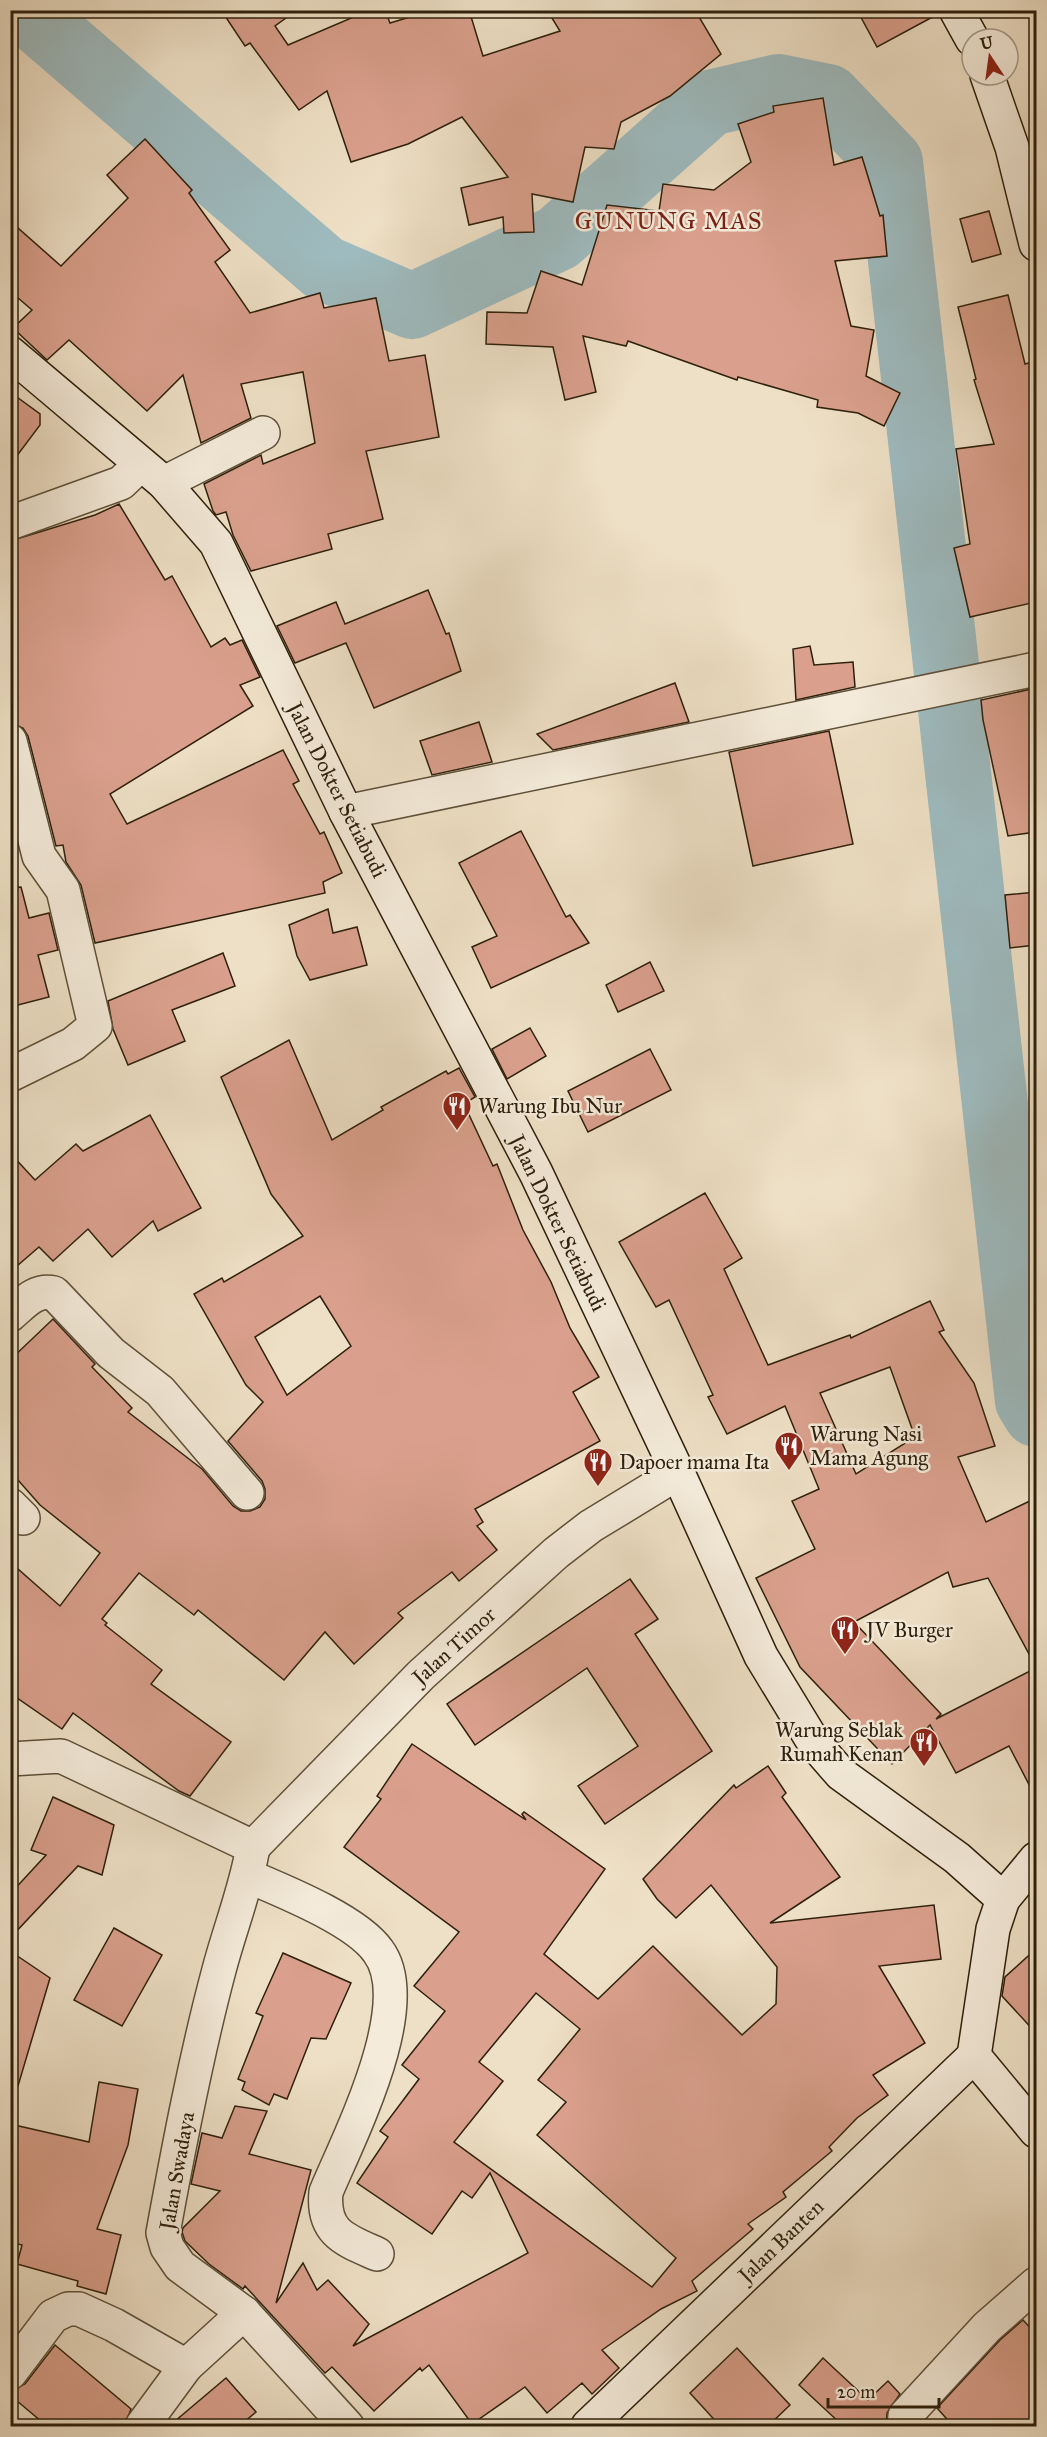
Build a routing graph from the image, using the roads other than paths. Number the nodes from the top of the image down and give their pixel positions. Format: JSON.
{"nodes":[{"id":1,"x":956,"y":10,"type":"edge"},
{"id":2,"x":965,"y":27,"type":"edge"},
{"id":3,"x":991,"y":87,"type":"edge"},
{"id":4,"x":1036,"y":244,"type":"edge"},
{"id":5,"x":10,"y":353,"type":"edge"},
{"id":6,"x":263,"y":433,"type":"dead end"},
{"id":7,"x":152,"y":473,"type":"junction"},
{"id":8,"x":10,"y":523,"type":"edge"},
{"id":9,"x":1023,"y":671,"type":"edge"},
{"id":10,"x":10,"y":741,"type":"edge"},
{"id":11,"x":346,"y":812,"type":"junction"},
{"id":12,"x":10,"y":1075,"type":"edge"},
{"id":13,"x":10,"y":1315,"type":"edge"},
{"id":14,"x":678,"y":1473,"type":"junction"},
{"id":15,"x":247,"y":1493,"type":"dead end"},
{"id":16,"x":10,"y":1760,"type":"edge"},
{"id":17,"x":1036,"y":1859,"type":"edge"},
{"id":18,"x":251,"y":1861,"type":"junction"},
{"id":19,"x":1003,"y":1899,"type":"junction"},
{"id":20,"x":974,"y":2056,"type":"junction"},
{"id":21,"x":1036,"y":2131,"type":"edge"},
{"id":22,"x":377,"y":2254,"type":"dead end"},
{"id":23,"x":1036,"y":2284,"type":"edge"},
{"id":24,"x":244,"y":2313,"type":"junction"},
{"id":25,"x":186,"y":2366,"type":"junction"},
{"id":26,"x":10,"y":2373,"type":"edge"},
{"id":27,"x":142,"y":2427,"type":"edge"},
{"id":28,"x":347,"y":2427,"type":"edge"},
{"id":29,"x":588,"y":2427,"type":"edge"},
{"id":30,"x":904,"y":2427,"type":"edge"}],
"edges":[{"from":1,"to":2,"type":"street"},
{"from":3,"to":4,"type":"street"},
{"from":5,"to":7,"type":"street","name":"Jalan Dokter Setiabudi"},
{"from":6,"to":7,"type":"street"},
{"from":7,"to":8,"type":"street"},
{"from":7,"to":11,"type":"street","name":"Jalan Dokter Setiabudi"},
{"from":9,"to":11,"type":"street"},
{"from":10,"to":12,"type":"street"},
{"from":11,"to":14,"type":"street","name":"Jalan Dokter Setiabudi"},
{"from":13,"to":15,"type":"street"},
{"from":14,"to":18,"type":"street","name":"Jalan Timor"},
{"from":14,"to":19,"type":"street","name":"Jalan Dokter Setiabudi"},
{"from":16,"to":18,"type":"street"},
{"from":17,"to":19,"type":"street"},
{"from":18,"to":22,"type":"street"},
{"from":18,"to":24,"type":"street","name":"Jalan Swadaya"},
{"from":19,"to":20,"type":"street"},
{"from":20,"to":21,"type":"street"},
{"from":20,"to":29,"type":"street","name":"Jalan Banten"},
{"from":23,"to":30,"type":"street"},
{"from":24,"to":25,"type":"street"},
{"from":24,"to":28,"type":"street","name":"Jalan Swadaya"},
{"from":25,"to":26,"type":"street"},
{"from":25,"to":27,"type":"street"}]}
